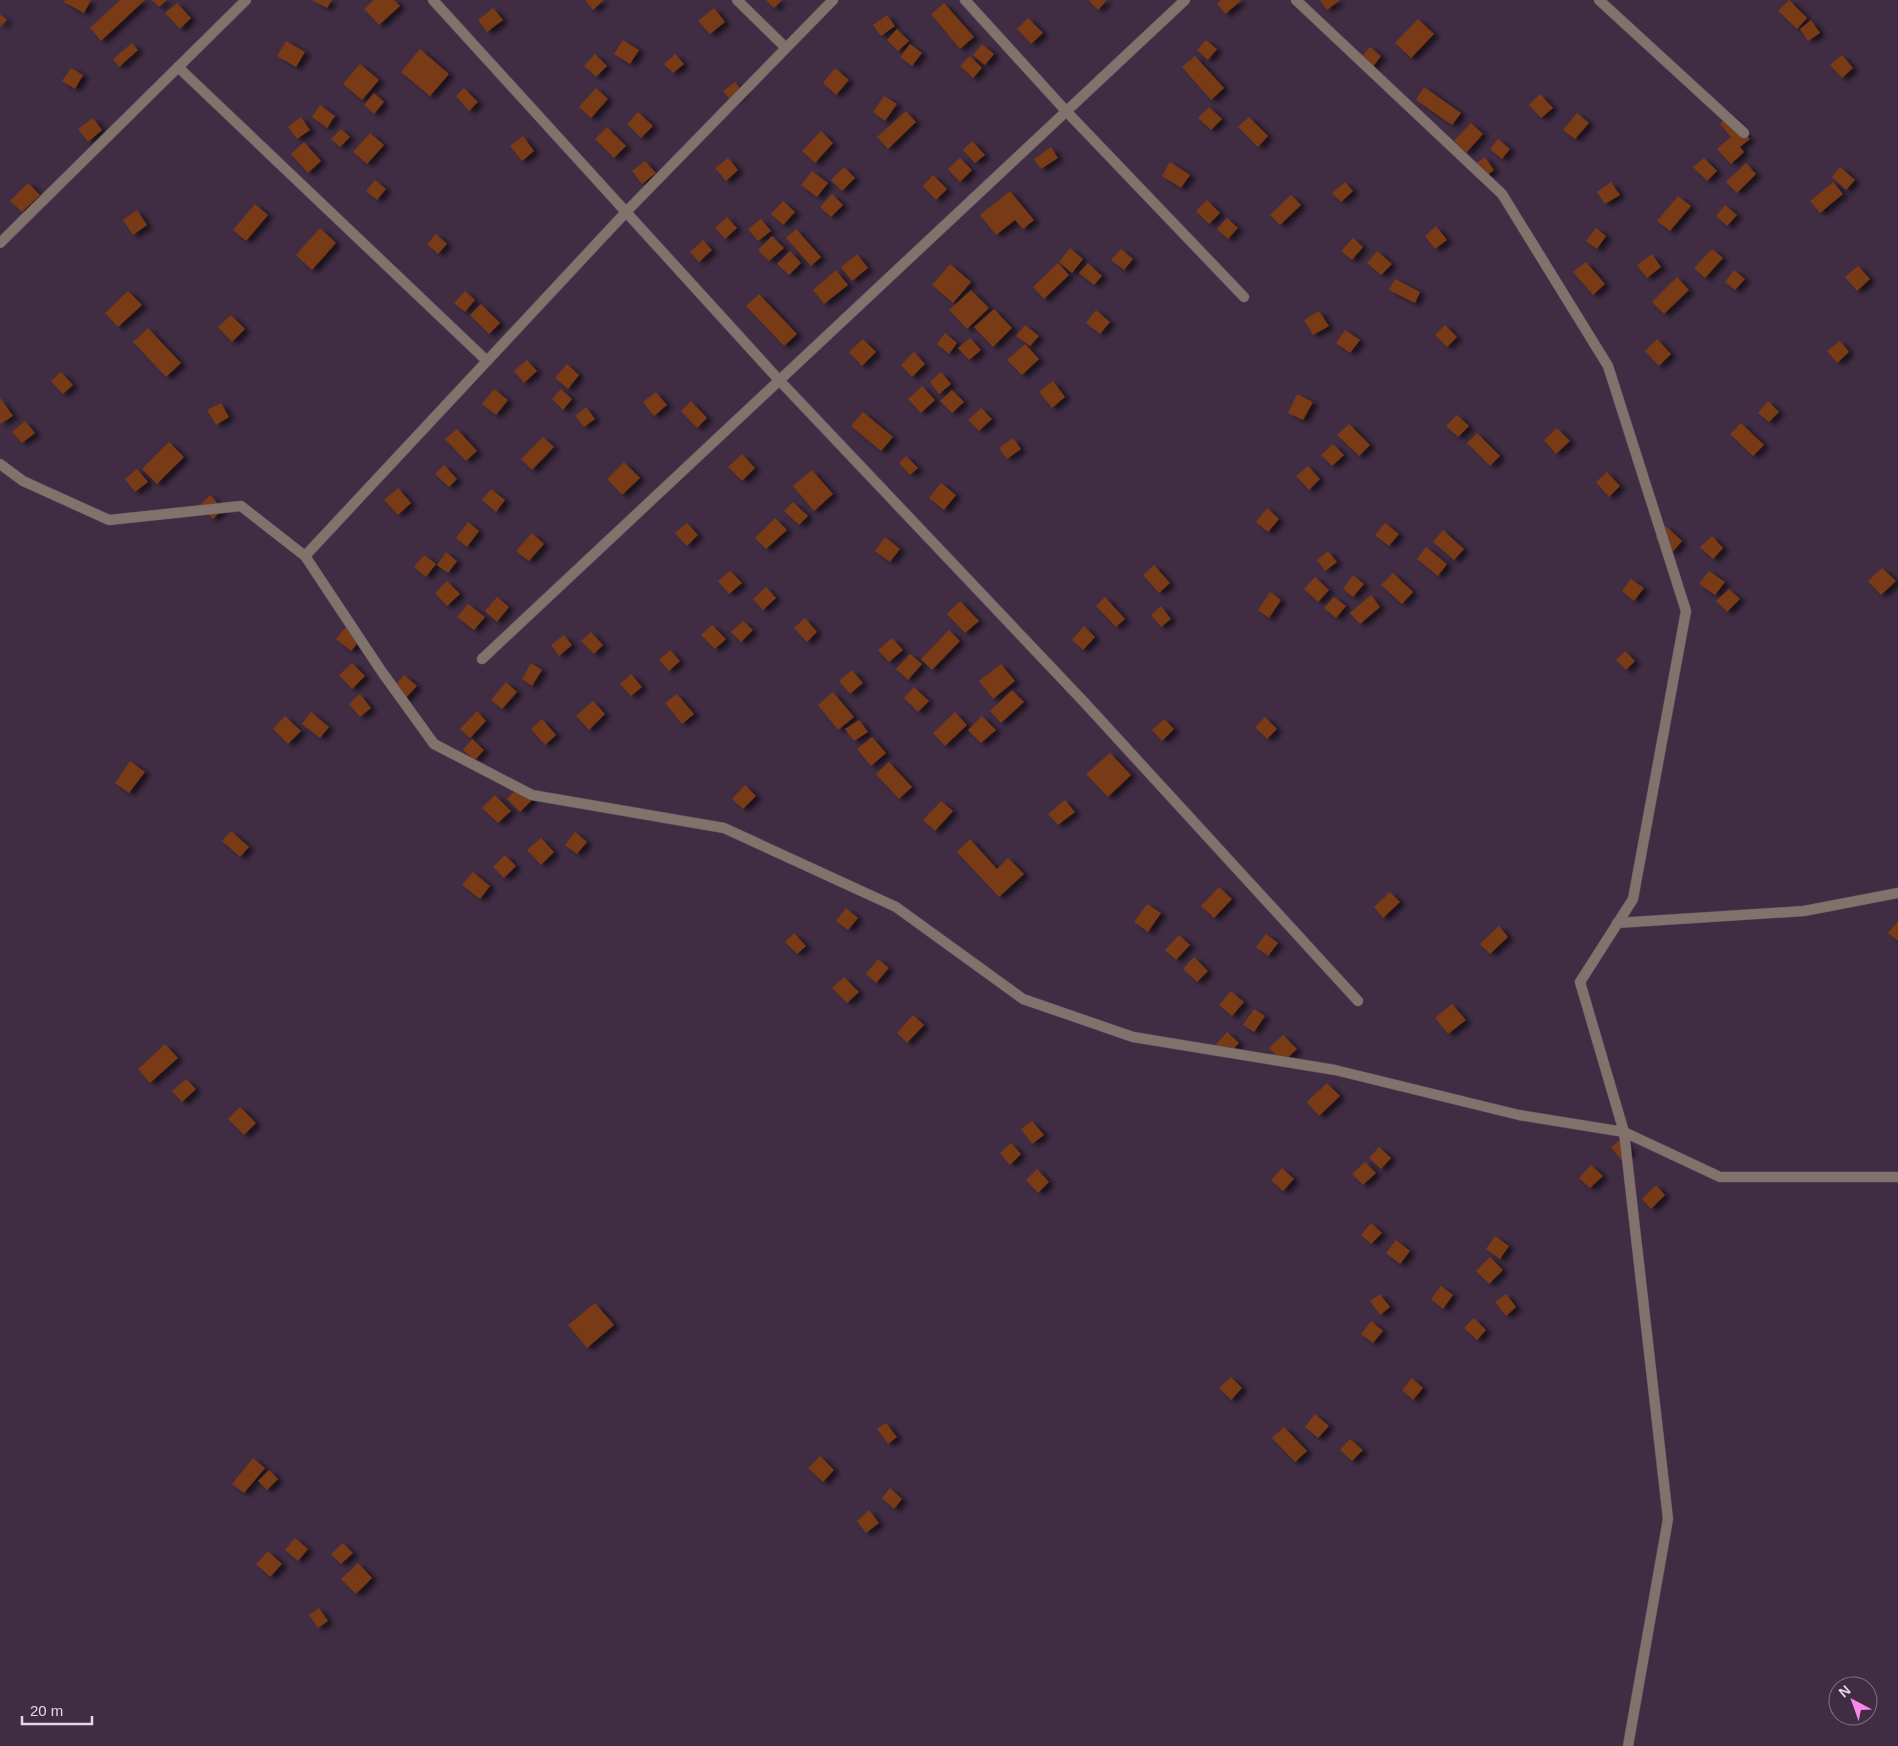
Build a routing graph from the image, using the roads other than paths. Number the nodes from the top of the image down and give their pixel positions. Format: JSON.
{"nodes":[{"id":1,"x":246,"y":0,"type":"edge"},
{"id":2,"x":433,"y":0,"type":"edge"},
{"id":3,"x":737,"y":0,"type":"edge"},
{"id":4,"x":833,"y":0,"type":"edge"},
{"id":5,"x":965,"y":0,"type":"edge"},
{"id":6,"x":1185,"y":0,"type":"edge"},
{"id":7,"x":1296,"y":0,"type":"edge"},
{"id":8,"x":1599,"y":0,"type":"edge"},
{"id":9,"x":785,"y":47,"type":"junction"},
{"id":10,"x":178,"y":67,"type":"junction"},
{"id":11,"x":1066,"y":111,"type":"junction"},
{"id":12,"x":1744,"y":133,"type":"dead end"},
{"id":13,"x":626,"y":212,"type":"junction"},
{"id":14,"x":0,"y":243,"type":"edge"},
{"id":15,"x":1244,"y":296,"type":"dead end"},
{"id":16,"x":487,"y":361,"type":"junction"},
{"id":17,"x":779,"y":380,"type":"junction"},
{"id":18,"x":0,"y":464,"type":"edge"},
{"id":19,"x":305,"y":556,"type":"junction"},
{"id":20,"x":482,"y":659,"type":"dead end"},
{"id":21,"x":1898,"y":892,"type":"edge"},
{"id":22,"x":1618,"y":923,"type":"junction"},
{"id":23,"x":1358,"y":1001,"type":"dead end"},
{"id":24,"x":1624,"y":1132,"type":"junction"},
{"id":25,"x":1898,"y":1177,"type":"edge"},
{"id":26,"x":1628,"y":1746,"type":"edge"}],
"edges":[{"from":1,"to":10,"type":"street"},
{"from":2,"to":13,"type":"street"},
{"from":3,"to":9,"type":"street"},
{"from":4,"to":9,"type":"street"},
{"from":5,"to":11,"type":"street"},
{"from":6,"to":11,"type":"street"},
{"from":7,"to":22,"type":"street"},
{"from":8,"to":12,"type":"street"},
{"from":9,"to":13,"type":"street"},
{"from":10,"to":14,"type":"street"},
{"from":10,"to":16,"type":"street"},
{"from":11,"to":15,"type":"street"},
{"from":11,"to":17,"type":"street"},
{"from":13,"to":16,"type":"street"},
{"from":13,"to":17,"type":"street"},
{"from":16,"to":19,"type":"street"},
{"from":17,"to":20,"type":"street"},
{"from":17,"to":23,"type":"street"},
{"from":18,"to":19,"type":"street"},
{"from":19,"to":24,"type":"street"},
{"from":21,"to":22,"type":"street"},
{"from":22,"to":24,"type":"street"},
{"from":24,"to":25,"type":"street"},
{"from":24,"to":26,"type":"street"}]}
